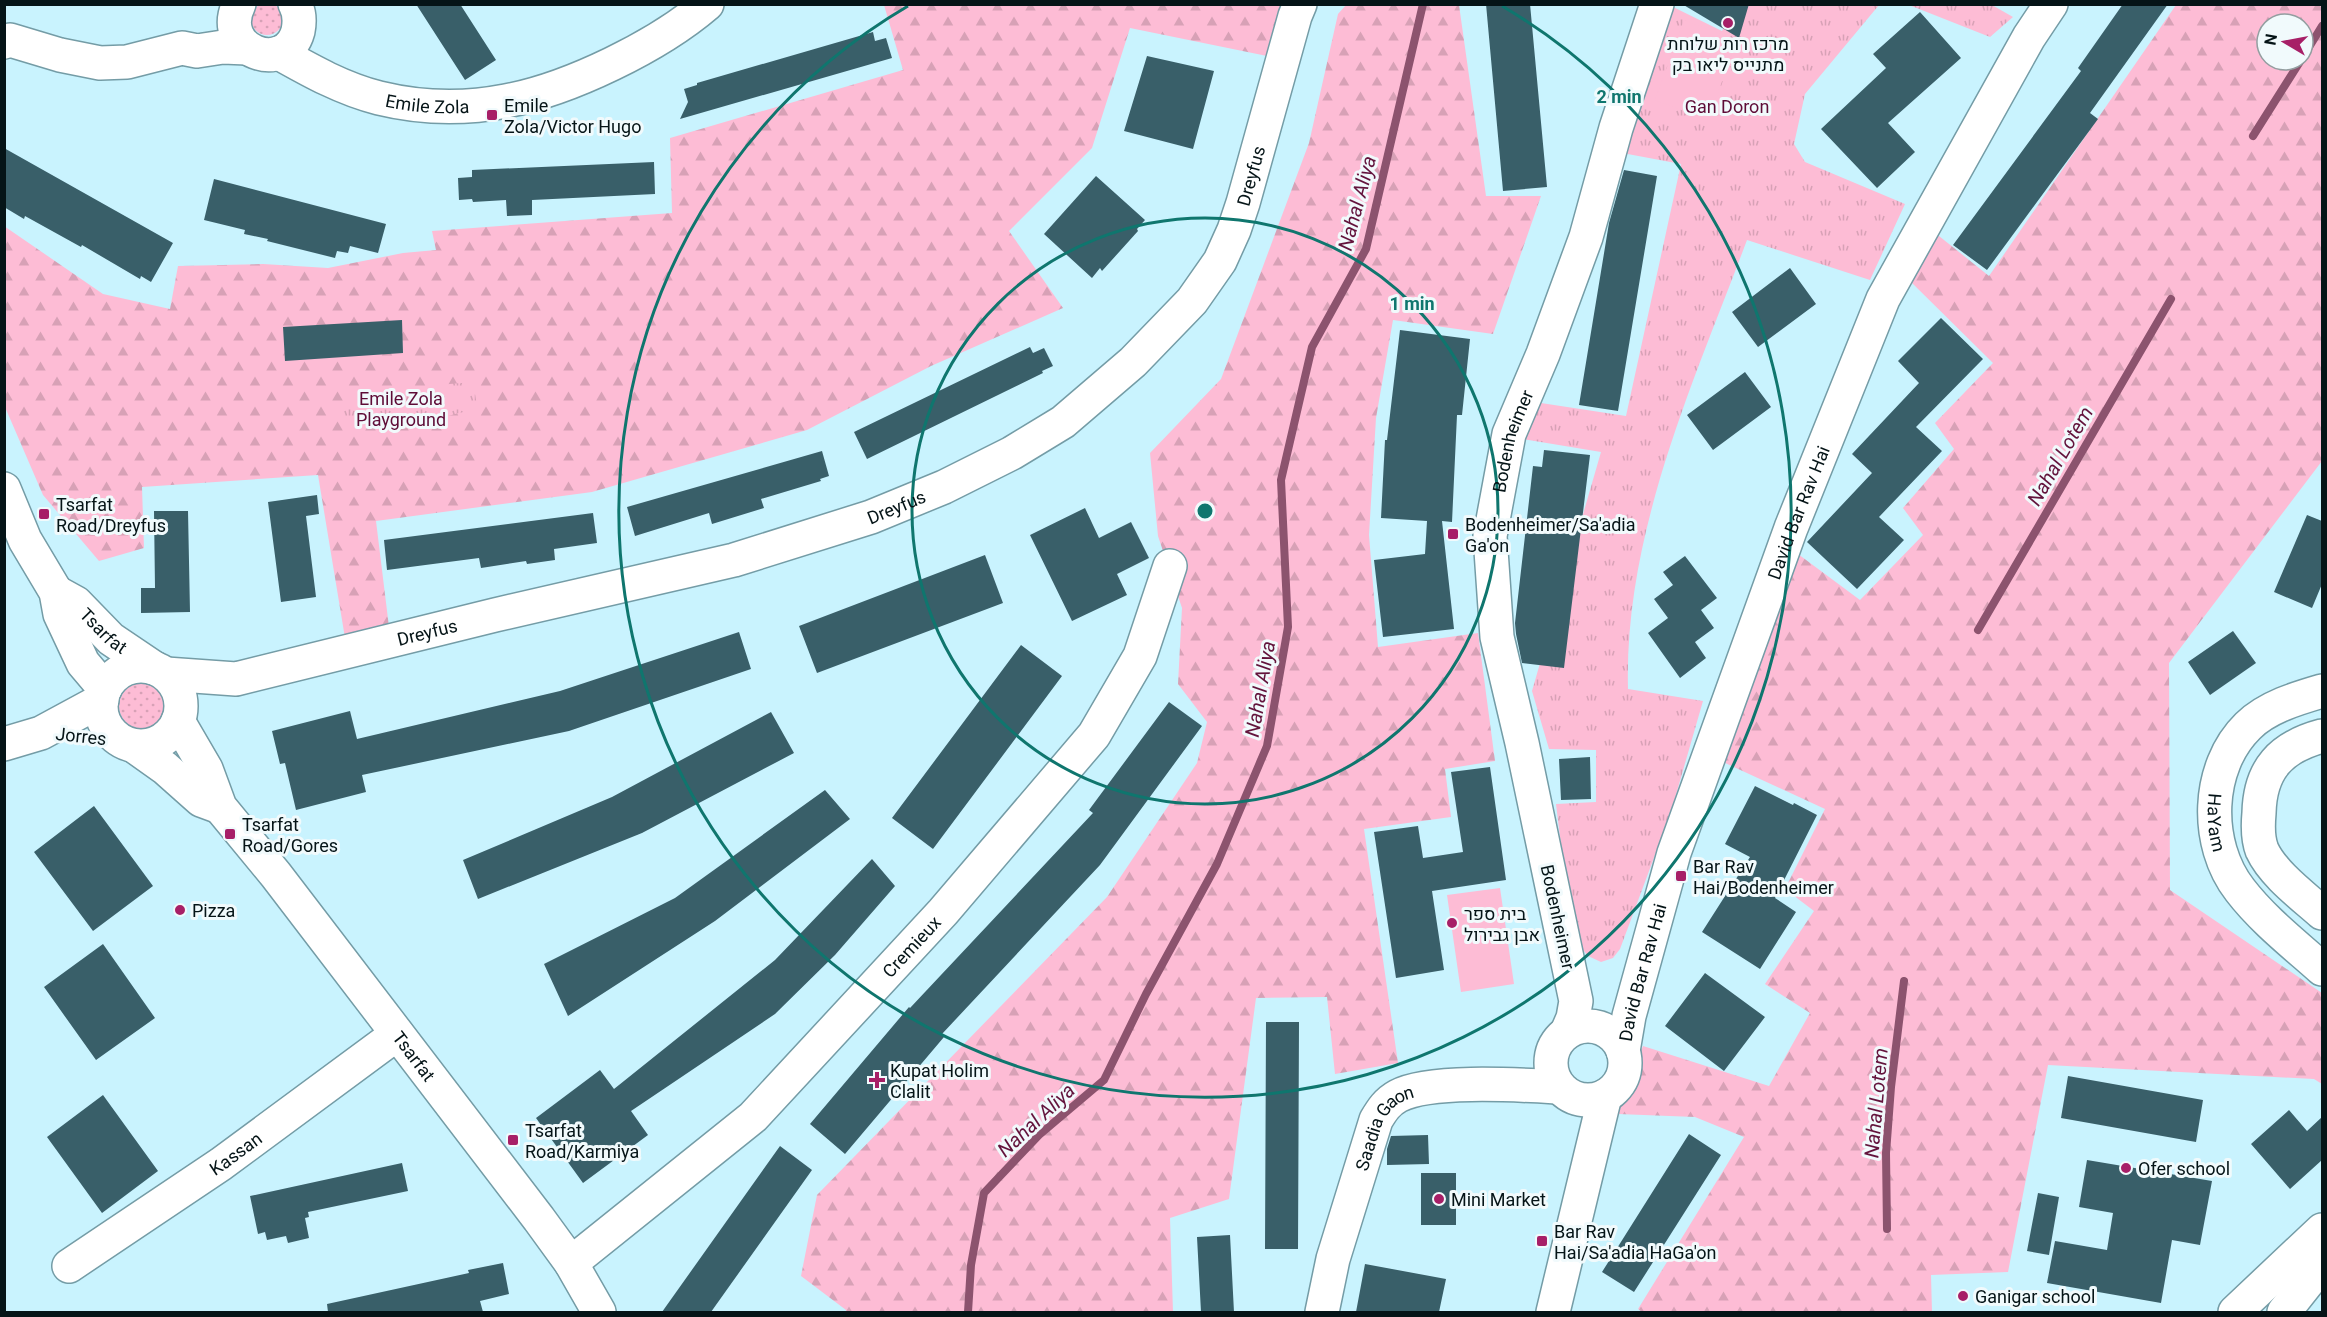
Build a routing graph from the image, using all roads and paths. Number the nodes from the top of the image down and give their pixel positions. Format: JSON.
{"nodes":[{"id":1,"x":294,"y":4,"type":"edge"},
{"id":2,"x":707,"y":4,"type":"edge"},
{"id":3,"x":1300,"y":4,"type":"edge"},
{"id":4,"x":1657,"y":4,"type":"edge"},
{"id":5,"x":2051,"y":4,"type":"edge"},
{"id":6,"x":237,"y":9,"type":"edge"},
{"id":7,"x":6,"y":38,"type":"edge"},
{"id":8,"x":182,"y":48,"type":"junction"},
{"id":9,"x":247,"y":48,"type":"junction"},
{"id":10,"x":279,"y":53,"type":"junction"},
{"id":11,"x":4,"y":489,"type":"edge"},
{"id":12,"x":1170,"y":567,"type":"dead end"},
{"id":13,"x":56,"y":592,"type":"junction"},
{"id":14,"x":160,"y":671,"type":"junction"},
{"id":15,"x":236,"y":679,"type":"junction"},
{"id":16,"x":2322,"y":691,"type":"edge"},
{"id":17,"x":103,"y":694,"type":"junction"},
{"id":18,"x":180,"y":715,"type":"junction"},
{"id":19,"x":41,"y":733,"type":"junction"},
{"id":20,"x":2322,"y":736,"type":"edge"},
{"id":21,"x":128,"y":743,"type":"junction"},
{"id":22,"x":4,"y":744,"type":"edge"},
{"id":23,"x":220,"y":807,"type":"junction"},
{"id":24,"x":2322,"y":913,"type":"edge"},
{"id":25,"x":2322,"y":969,"type":"edge"},
{"id":26,"x":1567,"y":1032,"type":"junction"},
{"id":27,"x":397,"y":1034,"type":"junction"},
{"id":28,"x":1623,"y":1052,"type":"junction"},
{"id":29,"x":1562,"y":1090,"type":"junction"},
{"id":30,"x":1605,"y":1096,"type":"junction"},
{"id":31,"x":1583,"y":1192,"type":"junction"},
{"id":32,"x":2322,"y":1230,"type":"edge"},
{"id":33,"x":572,"y":1263,"type":"junction"},
{"id":34,"x":2322,"y":1264,"type":"edge"},
{"id":35,"x":69,"y":1266,"type":"dead end"},
{"id":36,"x":599,"y":1312,"type":"edge"},
{"id":37,"x":1322,"y":1312,"type":"edge"},
{"id":38,"x":1553,"y":1312,"type":"edge"},
{"id":39,"x":2235,"y":1312,"type":"edge"},
{"id":40,"x":2284,"y":1312,"type":"edge"}],
"edges":[{"from":1,"to":10,"type":"street"},
{"from":2,"to":10,"type":"street","name":"Emile Zola"},
{"from":3,"to":15,"type":"street","name":"Dreyfus"},
{"from":4,"to":26,"type":"street","name":"Bodenheimer"},
{"from":5,"to":28,"type":"street","name":"David Bar Rav Hai"},
{"from":6,"to":8,"type":"street"},
{"from":6,"to":9,"type":"street"},
{"from":7,"to":8,"type":"street"},
{"from":8,"to":9,"type":"street"},
{"from":9,"to":10,"type":"street"},
{"from":11,"to":13,"type":"street","name":"Tsarfat"},
{"from":12,"to":33,"type":"street","name":"Cremieux"},
{"from":13,"to":14,"type":"street","name":"Tsarfat"},
{"from":13,"to":17,"type":"street","name":"Tsarfat"},
{"from":14,"to":15,"type":"street","name":"Dreyfus"},
{"from":14,"to":17,"type":"street"},
{"from":14,"to":18,"type":"street"},
{"from":15,"to":18,"type":"street","name":"Dreyfus"},
{"from":16,"to":25,"type":"street","name":"HaYam"},
{"from":17,"to":19,"type":"street","name":"Jorres"},
{"from":17,"to":21,"type":"street"},
{"from":18,"to":21,"type":"street"},
{"from":18,"to":23,"type":"street","name":"Tsarfat"},
{"from":19,"to":21,"type":"street","name":"Jorres"},
{"from":19,"to":22,"type":"street","name":"Jorres"},
{"from":20,"to":24,"type":"street"},
{"from":21,"to":23,"type":"street","name":"Tsarfat"},
{"from":23,"to":27,"type":"street","name":"Tsarfat"},
{"from":26,"to":28,"type":"street"},
{"from":26,"to":29,"type":"street"},
{"from":27,"to":33,"type":"street","name":"Tsarfat"},
{"from":27,"to":35,"type":"street","name":"Kassan"},
{"from":28,"to":30,"type":"street"},
{"from":29,"to":30,"type":"street"},
{"from":29,"to":31,"type":"street"},
{"from":29,"to":37,"type":"street","name":"Saadia Gaon"},
{"from":30,"to":31,"type":"street"},
{"from":31,"to":38,"type":"street"},
{"from":32,"to":39,"type":"street"},
{"from":33,"to":36,"type":"street","name":"Tsarfat"},
{"from":34,"to":40,"type":"street"}]}
